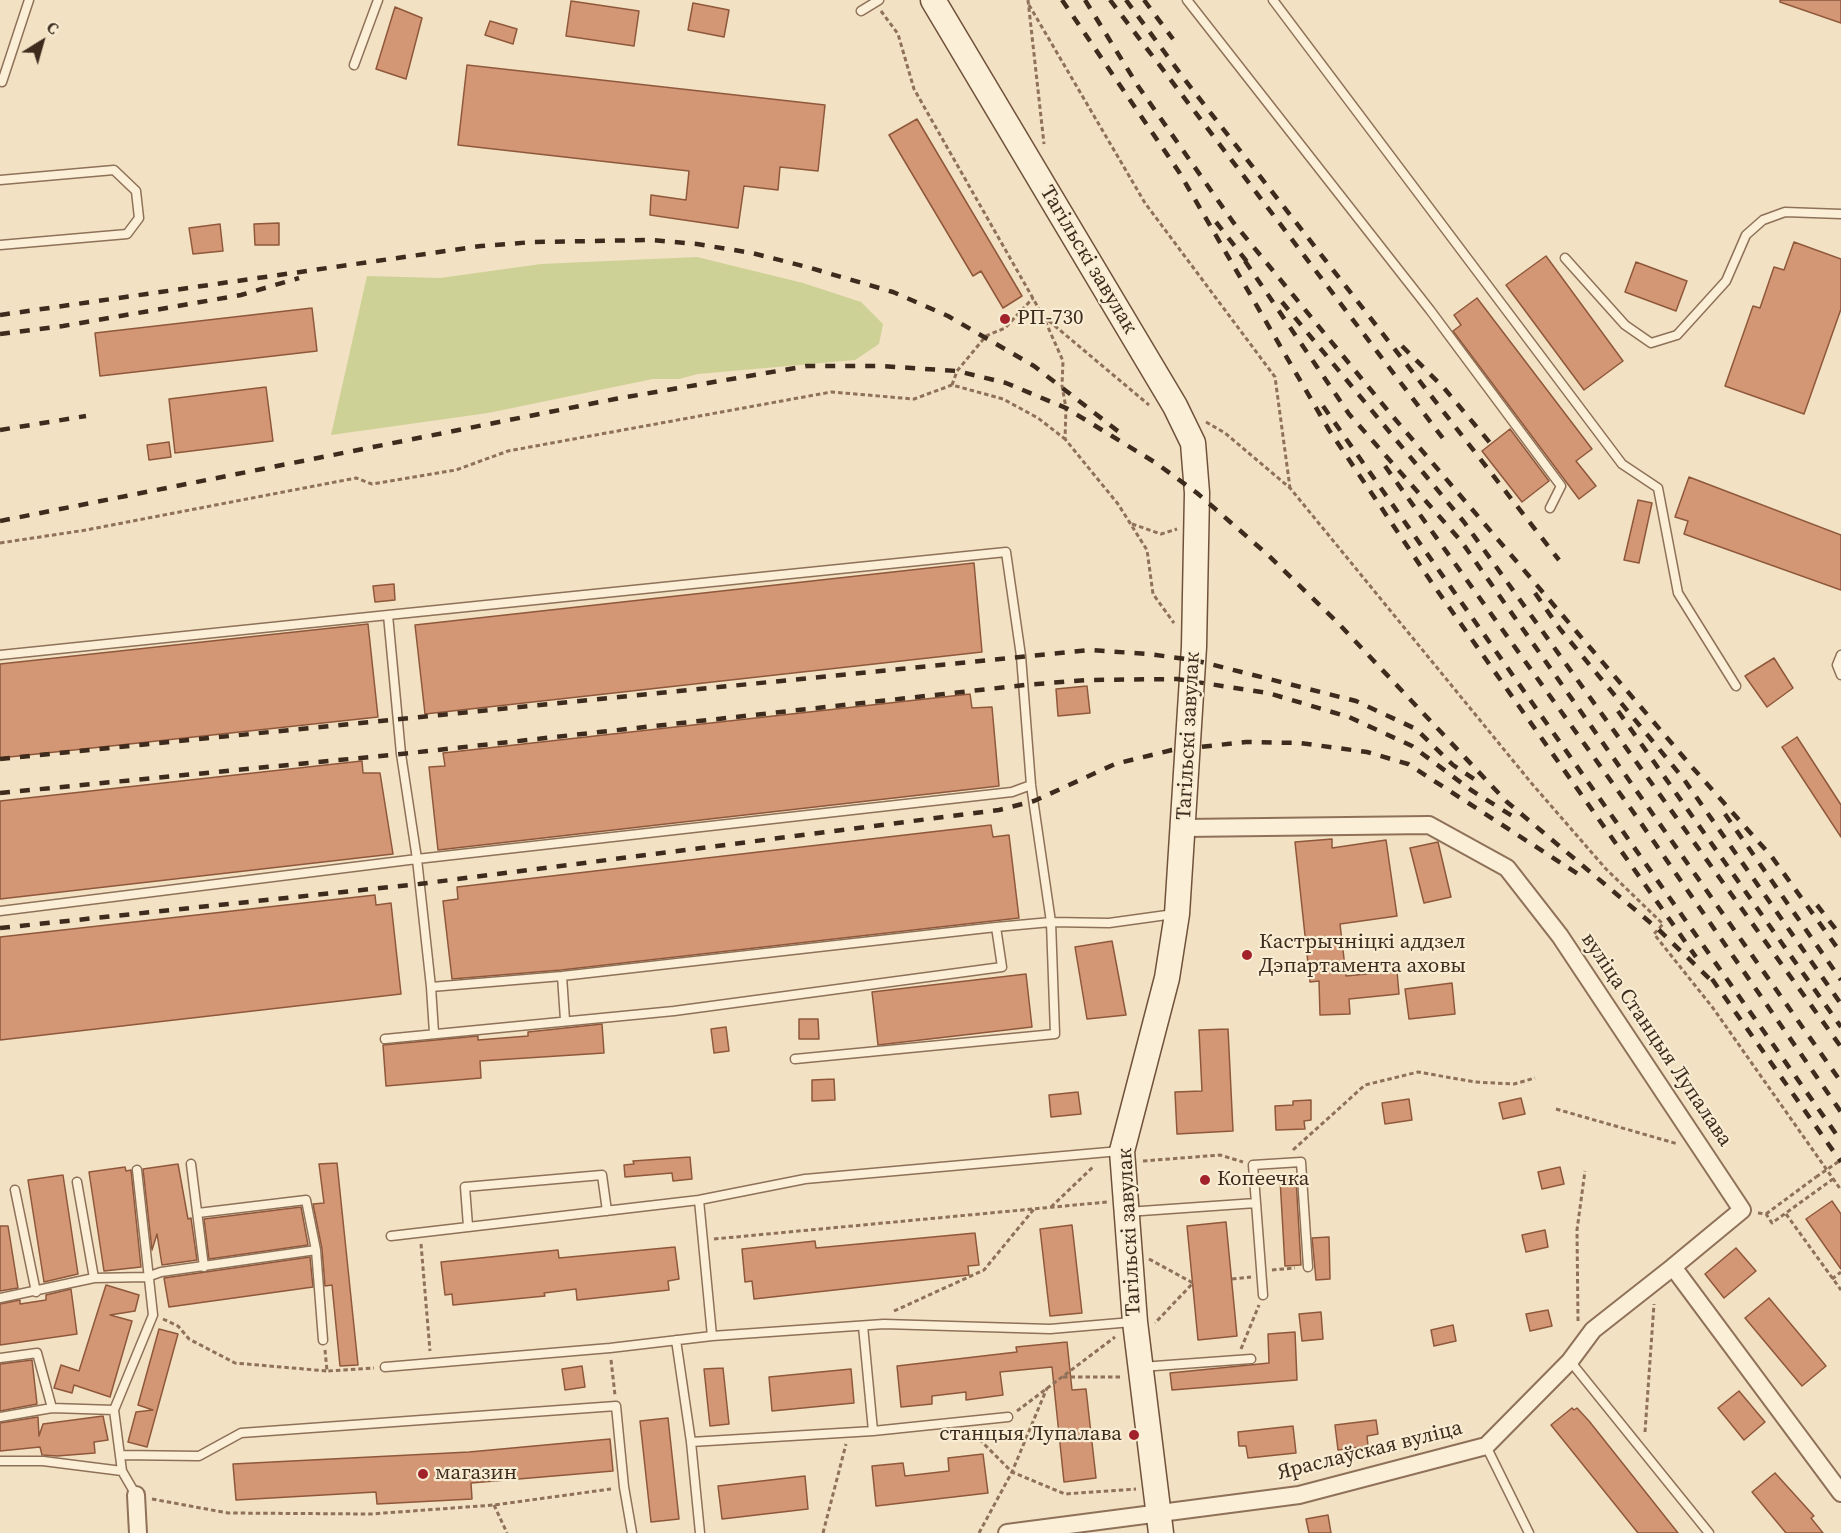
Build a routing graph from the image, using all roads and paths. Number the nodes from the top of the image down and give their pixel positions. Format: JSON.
{"nodes":[{"id":1,"x":29,"y":0,"type":"edge"},
{"id":2,"x":377,"y":0,"type":"edge"},
{"id":3,"x":933,"y":0,"type":"edge"},
{"id":4,"x":1028,"y":0,"type":"edge"},
{"id":5,"x":1187,"y":0,"type":"edge"},
{"id":6,"x":1273,"y":0,"type":"edge"},
{"id":7,"x":877,"y":1,"type":"edge"},
{"id":8,"x":1029,"y":5,"type":"junction"},
{"id":9,"x":861,"y":12,"type":"dead end"},
{"id":10,"x":354,"y":65,"type":"dead end"},
{"id":11,"x":2,"y":82,"type":"dead end"},
{"id":12,"x":1044,"y":147,"type":"dead end"},
{"id":13,"x":0,"y":180,"type":"edge"},
{"id":14,"x":1841,"y":214,"type":"edge"},
{"id":15,"x":0,"y":245,"type":"edge"},
{"id":16,"x":1565,"y":258,"type":"dead end"},
{"id":17,"x":1033,"y":298,"type":"junction"},
{"id":18,"x":1043,"y":316,"type":"junction"},
{"id":19,"x":952,"y":385,"type":"junction"},
{"id":20,"x":1175,"y":406,"type":"junction"},
{"id":21,"x":1065,"y":439,"type":"junction"},
{"id":22,"x":1290,"y":488,"type":"junction"},
{"id":23,"x":1550,"y":508,"type":"dead end"},
{"id":24,"x":1196,"y":522,"type":"junction"},
{"id":25,"x":1130,"y":524,"type":"junction"},
{"id":26,"x":0,"y":543,"type":"edge"},
{"id":27,"x":387,"y":615,"type":"junction"},
{"id":28,"x":1194,"y":647,"type":"junction"},
{"id":29,"x":0,"y":655,"type":"edge"},
{"id":30,"x":1841,"y":655,"type":"edge"},
{"id":31,"x":1841,"y":675,"type":"edge"},
{"id":32,"x":1736,"y":686,"type":"dead end"},
{"id":33,"x":1031,"y":785,"type":"junction"},
{"id":34,"x":1184,"y":828,"type":"junction"},
{"id":35,"x":417,"y":859,"type":"junction"},
{"id":36,"x":0,"y":911,"type":"edge"},
{"id":37,"x":1177,"y":914,"type":"junction"},
{"id":38,"x":1051,"y":922,"type":"junction"},
{"id":39,"x":996,"y":927,"type":"junction"},
{"id":40,"x":562,"y":976,"type":"junction"},
{"id":41,"x":431,"y":987,"type":"junction"},
{"id":42,"x":565,"y":1020,"type":"junction"},
{"id":43,"x":434,"y":1033,"type":"junction"},
{"id":44,"x":385,"y":1039,"type":"dead end"},
{"id":45,"x":795,"y":1059,"type":"dead end"},
{"id":46,"x":1535,"y":1078,"type":"dead end"},
{"id":47,"x":1556,"y":1109,"type":"dead end"},
{"id":48,"x":1703,"y":1151,"type":"junction"},
{"id":49,"x":1118,"y":1155,"type":"junction"},
{"id":50,"x":1841,"y":1160,"type":"edge"},
{"id":51,"x":1278,"y":1163,"type":"junction"},
{"id":52,"x":191,"y":1164,"type":"dead end"},
{"id":53,"x":1253,"y":1165,"type":"junction"},
{"id":54,"x":137,"y":1170,"type":"dead end"},
{"id":55,"x":1585,"y":1171,"type":"dead end"},
{"id":56,"x":1833,"y":1179,"type":"junction"},
{"id":57,"x":77,"y":1182,"type":"dead end"},
{"id":58,"x":15,"y":1190,"type":"dead end"},
{"id":59,"x":1841,"y":1190,"type":"edge"},
{"id":60,"x":699,"y":1200,"type":"junction"},
{"id":61,"x":1256,"y":1203,"type":"junction"},
{"id":62,"x":1126,"y":1206,"type":"junction"},
{"id":63,"x":1051,"y":1207,"type":"junction"},
{"id":64,"x":1034,"y":1209,"type":"junction"},
{"id":65,"x":607,"y":1211,"type":"junction"},
{"id":66,"x":198,"y":1213,"type":"junction"},
{"id":67,"x":1786,"y":1214,"type":"junction"},
{"id":68,"x":468,"y":1226,"type":"junction"},
{"id":69,"x":420,"y":1233,"type":"junction"},
{"id":70,"x":391,"y":1236,"type":"dead end"},
{"id":71,"x":703,"y":1240,"type":"junction"},
{"id":72,"x":316,"y":1250,"type":"junction"},
{"id":73,"x":1149,"y":1259,"type":"dead end"},
{"id":74,"x":204,"y":1267,"type":"junction"},
{"id":75,"x":1308,"y":1267,"type":"joint"},
{"id":76,"x":1673,"y":1267,"type":"junction"},
{"id":77,"x":1841,"y":1272,"type":"edge"},
{"id":78,"x":1261,"y":1273,"type":"junction"},
{"id":79,"x":147,"y":1277,"type":"junction"},
{"id":80,"x":94,"y":1278,"type":"junction"},
{"id":81,"x":1232,"y":1279,"type":"dead end"},
{"id":82,"x":1832,"y":1279,"type":"junction"},
{"id":83,"x":1656,"y":1280,"type":"junction"},
{"id":84,"x":1841,"y":1290,"type":"edge"},
{"id":85,"x":36,"y":1292,"type":"junction"},
{"id":86,"x":1263,"y":1295,"type":"joint"},
{"id":87,"x":0,"y":1298,"type":"edge"},
{"id":88,"x":893,"y":1312,"type":"dead end"},
{"id":89,"x":153,"y":1315,"type":"junction"},
{"id":90,"x":1145,"y":1323,"type":"junction"},
{"id":91,"x":863,"y":1326,"type":"junction"},
{"id":92,"x":712,"y":1336,"type":"junction"},
{"id":93,"x":323,"y":1340,"type":"joint"},
{"id":94,"x":676,"y":1340,"type":"junction"},
{"id":95,"x":610,"y":1348,"type":"junction"},
{"id":96,"x":1574,"y":1355,"type":"junction"},
{"id":97,"x":0,"y":1358,"type":"edge"},
{"id":98,"x":1251,"y":1359,"type":"dead end"},
{"id":99,"x":1237,"y":1360,"type":"junction"},
{"id":100,"x":431,"y":1363,"type":"junction"},
{"id":101,"x":385,"y":1367,"type":"joint"},
{"id":102,"x":327,"y":1371,"type":"junction"},
{"id":103,"x":1142,"y":1372,"type":"junction"},
{"id":104,"x":1061,"y":1377,"type":"junction"},
{"id":105,"x":1047,"y":1388,"type":"junction"},
{"id":106,"x":616,"y":1406,"type":"junction"},
{"id":107,"x":52,"y":1408,"type":"junction"},
{"id":108,"x":114,"y":1410,"type":"junction"},
{"id":109,"x":0,"y":1417,"type":"edge"},
{"id":110,"x":1008,"y":1417,"type":"joint"},
{"id":111,"x":962,"y":1422,"type":"junction"},
{"id":112,"x":873,"y":1431,"type":"junction"},
{"id":113,"x":849,"y":1433,"type":"junction"},
{"id":114,"x":691,"y":1442,"type":"junction"},
{"id":115,"x":1486,"y":1446,"type":"junction"},
{"id":116,"x":1643,"y":1452,"type":"junction"},
{"id":117,"x":120,"y":1455,"type":"junction"},
{"id":118,"x":0,"y":1461,"type":"edge"},
{"id":119,"x":122,"y":1471,"type":"junction"},
{"id":120,"x":1012,"y":1472,"type":"junction"},
{"id":121,"x":624,"y":1487,"type":"junction"},
{"id":122,"x":1156,"y":1487,"type":"junction"},
{"id":123,"x":1841,"y":1493,"type":"edge"},
{"id":124,"x":136,"y":1495,"type":"junction"},
{"id":125,"x":494,"y":1505,"type":"junction"},
{"id":126,"x":1160,"y":1523,"type":"edge"},
{"id":127,"x":138,"y":1533,"type":"edge"},
{"id":128,"x":507,"y":1533,"type":"edge"},
{"id":129,"x":632,"y":1533,"type":"edge"},
{"id":130,"x":700,"y":1533,"type":"edge"},
{"id":131,"x":823,"y":1533,"type":"edge"},
{"id":132,"x":979,"y":1533,"type":"edge"},
{"id":133,"x":1007,"y":1533,"type":"edge"},
{"id":134,"x":1528,"y":1533,"type":"edge"},
{"id":135,"x":1709,"y":1533,"type":"edge"}],
"edges":[{"from":1,"to":11,"type":"lane"},
{"from":2,"to":10,"type":"lane"},
{"from":3,"to":20,"type":"main road","name":"Тагільскі завулак"},
{"from":4,"to":8,"type":"path"},
{"from":5,"to":23,"type":"lane"},
{"from":6,"to":32,"type":"lane"},
{"from":7,"to":9,"type":"lane"},
{"from":7,"to":17,"type":"path"},
{"from":8,"to":12,"type":"path"},
{"from":8,"to":22,"type":"path"},
{"from":13,"to":15,"type":"lane"},
{"from":14,"to":16,"type":"lane"},
{"from":17,"to":18,"type":"path"},
{"from":17,"to":19,"type":"path"},
{"from":18,"to":20,"type":"path"},
{"from":18,"to":21,"type":"path"},
{"from":19,"to":21,"type":"path"},
{"from":19,"to":26,"type":"path"},
{"from":20,"to":22,"type":"path"},
{"from":20,"to":24,"type":"main road","name":"Тагільскі завулак"},
{"from":21,"to":25,"type":"path"},
{"from":22,"to":56,"type":"path"},
{"from":24,"to":25,"type":"path"},
{"from":24,"to":28,"type":"main road","name":"Тагільскі завулак"},
{"from":25,"to":28,"type":"path"},
{"from":27,"to":29,"type":"lane"},
{"from":27,"to":33,"type":"lane"},
{"from":27,"to":35,"type":"lane"},
{"from":28,"to":34,"type":"main road","name":"Тагільскі завулак"},
{"from":30,"to":31,"type":"lane"},
{"from":33,"to":35,"type":"lane"},
{"from":33,"to":38,"type":"lane"},
{"from":34,"to":37,"type":"main road","name":"Тагільскі завулак"},
{"from":34,"to":48,"type":"street","name":"вуліца Станцыя Лупалава"},
{"from":35,"to":36,"type":"lane"},
{"from":35,"to":41,"type":"lane"},
{"from":37,"to":38,"type":"lane"},
{"from":37,"to":49,"type":"main road","name":"Тагільскі завулак"},
{"from":38,"to":39,"type":"lane"},
{"from":38,"to":45,"type":"lane"},
{"from":39,"to":40,"type":"lane"},
{"from":39,"to":42,"type":"lane"},
{"from":40,"to":41,"type":"lane"},
{"from":40,"to":42,"type":"lane"},
{"from":41,"to":43,"type":"lane"},
{"from":42,"to":43,"type":"lane"},
{"from":43,"to":44,"type":"lane"},
{"from":46,"to":51,"type":"path"},
{"from":47,"to":48,"type":"path"},
{"from":48,"to":76,"type":"street","name":"вуліца Станцыя Лупалава"},
{"from":49,"to":53,"type":"path"},
{"from":49,"to":60,"type":"lane"},
{"from":49,"to":62,"type":"main road","name":"Тагільскі завулак"},
{"from":49,"to":63,"type":"path"},
{"from":50,"to":67,"type":"path","bridge":true},
{"from":51,"to":53,"type":"lane"},
{"from":51,"to":75,"type":"lane"},
{"from":52,"to":66,"type":"lane"},
{"from":53,"to":61,"type":"lane"},
{"from":54,"to":79,"type":"lane"},
{"from":55,"to":96,"type":"path"},
{"from":56,"to":59,"type":"path"},
{"from":56,"to":67,"type":"path"},
{"from":57,"to":80,"type":"lane"},
{"from":58,"to":85,"type":"lane"},
{"from":60,"to":65,"type":"lane"},
{"from":60,"to":71,"type":"lane"},
{"from":61,"to":62,"type":"lane"},
{"from":61,"to":78,"type":"lane"},
{"from":62,"to":63,"type":"path"},
{"from":62,"to":90,"type":"main road","name":"Тагільскі завулак"},
{"from":63,"to":64,"type":"path"},
{"from":64,"to":71,"type":"path"},
{"from":64,"to":88,"type":"path"},
{"from":65,"to":68,"type":"lane"},
{"from":65,"to":68,"type":"lane"},
{"from":66,"to":72,"type":"lane"},
{"from":66,"to":74,"type":"lane"},
{"from":67,"to":82,"type":"path"},
{"from":68,"to":69,"type":"lane"},
{"from":69,"to":70,"type":"lane"},
{"from":69,"to":100,"type":"path"},
{"from":71,"to":92,"type":"lane"},
{"from":72,"to":74,"type":"lane"},
{"from":72,"to":93,"type":"lane"},
{"from":73,"to":90,"type":"path"},
{"from":74,"to":79,"type":"lane"},
{"from":75,"to":78,"type":"path"},
{"from":76,"to":83,"type":"street","name":"Яраслаўская вуліца"},
{"from":76,"to":123,"type":"street"},
{"from":77,"to":82,"type":"path"},
{"from":78,"to":81,"type":"path"},
{"from":78,"to":86,"type":"lane"},
{"from":79,"to":80,"type":"lane"},
{"from":79,"to":89,"type":"lane"},
{"from":80,"to":85,"type":"lane"},
{"from":82,"to":84,"type":"path"},
{"from":83,"to":96,"type":"street","name":"Яраслаўская вуліца"},
{"from":83,"to":116,"type":"path"},
{"from":85,"to":87,"type":"lane"},
{"from":86,"to":99,"type":"path"},
{"from":89,"to":102,"type":"path"},
{"from":89,"to":108,"type":"lane"},
{"from":90,"to":91,"type":"lane"},
{"from":90,"to":103,"type":"main road","name":"Тагільскі завулак"},
{"from":90,"to":104,"type":"path"},
{"from":91,"to":92,"type":"lane"},
{"from":91,"to":112,"type":"lane"},
{"from":92,"to":94,"type":"lane"},
{"from":93,"to":102,"type":"path"},
{"from":94,"to":95,"type":"lane"},
{"from":94,"to":114,"type":"lane"},
{"from":95,"to":100,"type":"lane"},
{"from":95,"to":106,"type":"path"},
{"from":96,"to":115,"type":"street","name":"Яраслаўская вуліца"},
{"from":96,"to":116,"type":"lane"},
{"from":97,"to":107,"type":"lane"},
{"from":98,"to":99,"type":"lane"},
{"from":99,"to":103,"type":"lane"},
{"from":100,"to":101,"type":"lane"},
{"from":101,"to":102,"type":"path"},
{"from":103,"to":104,"type":"path"},
{"from":103,"to":122,"type":"main road","name":"Тагільскі завулак"},
{"from":104,"to":105,"type":"path"},
{"from":105,"to":110,"type":"path"},
{"from":105,"to":120,"type":"path"},
{"from":106,"to":117,"type":"lane"},
{"from":106,"to":121,"type":"lane"},
{"from":107,"to":108,"type":"lane"},
{"from":107,"to":109,"type":"lane"},
{"from":108,"to":117,"type":"lane"},
{"from":110,"to":111,"type":"lane"},
{"from":111,"to":112,"type":"lane"},
{"from":111,"to":120,"type":"path"},
{"from":112,"to":113,"type":"lane"},
{"from":113,"to":114,"type":"lane"},
{"from":113,"to":131,"type":"path"},
{"from":114,"to":130,"type":"lane"},
{"from":115,"to":126,"type":"street","name":"Яраслаўская вуліца"},
{"from":115,"to":134,"type":"lane"},
{"from":116,"to":135,"type":"lane"},
{"from":117,"to":119,"type":"lane"},
{"from":118,"to":119,"type":"lane"},
{"from":119,"to":124,"type":"lane"},
{"from":120,"to":122,"type":"path"},
{"from":120,"to":132,"type":"path"},
{"from":121,"to":125,"type":"path"},
{"from":121,"to":129,"type":"lane"},
{"from":122,"to":126,"type":"main road","name":"Тагільскі завулак"},
{"from":124,"to":125,"type":"path"},
{"from":124,"to":127,"type":"street"},
{"from":125,"to":128,"type":"path"},
{"from":126,"to":133,"type":"street","name":"Яраслаўская вуліца"}]}
